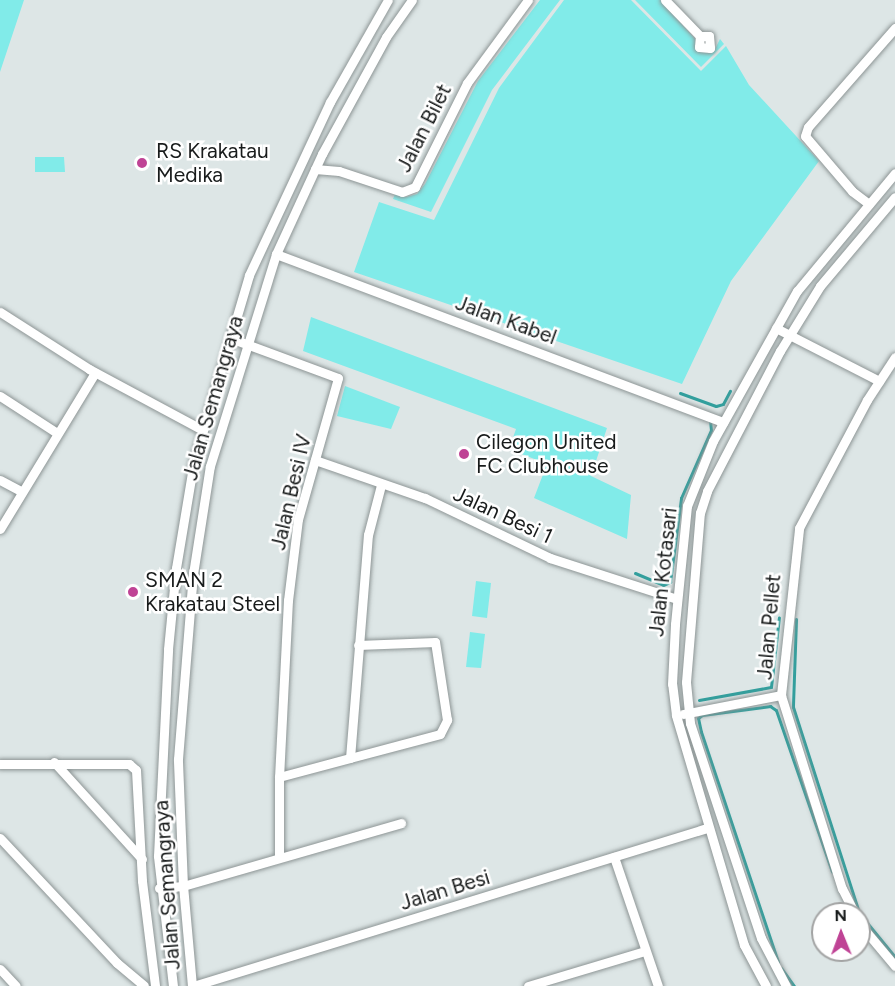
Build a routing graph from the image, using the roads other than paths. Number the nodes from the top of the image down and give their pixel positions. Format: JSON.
{"nodes":[{"id":1,"x":388,"y":0,"type":"edge"},
{"id":2,"x":412,"y":0,"type":"edge"},
{"id":3,"x":528,"y":0,"type":"edge"},
{"id":4,"x":665,"y":0,"type":"edge"},
{"id":5,"x":895,"y":28,"type":"edge"},
{"id":6,"x":700,"y":36,"type":"dead end"},
{"id":7,"x":322,"y":154,"type":"junction"},
{"id":8,"x":315,"y":169,"type":"junction"},
{"id":9,"x":339,"y":171,"type":"junction"},
{"id":10,"x":895,"y":173,"type":"edge"},
{"id":11,"x":895,"y":197,"type":"edge"},
{"id":12,"x":869,"y":204,"type":"junction"},
{"id":13,"x":276,"y":254,"type":"junction"},
{"id":14,"x":0,"y":312,"type":"edge"},
{"id":15,"x":776,"y":328,"type":"junction"},
{"id":16,"x":789,"y":336,"type":"junction"},
{"id":17,"x":230,"y":338,"type":"junction"},
{"id":18,"x":247,"y":344,"type":"junction"},
{"id":19,"x":895,"y":357,"type":"edge"},
{"id":20,"x":95,"y":373,"type":"junction"},
{"id":21,"x":879,"y":381,"type":"junction"},
{"id":22,"x":0,"y":396,"type":"edge"},
{"id":23,"x":720,"y":420,"type":"junction"},
{"id":24,"x":203,"y":430,"type":"junction"},
{"id":25,"x":57,"y":432,"type":"junction"},
{"id":26,"x":315,"y":460,"type":"junction"},
{"id":27,"x":0,"y":480,"type":"edge"},
{"id":28,"x":381,"y":485,"type":"junction"},
{"id":29,"x":21,"y":491,"type":"junction"},
{"id":30,"x":0,"y":529,"type":"edge"},
{"id":31,"x":677,"y":599,"type":"junction"},
{"id":32,"x":358,"y":645,"type":"junction"},
{"id":33,"x":781,"y":695,"type":"junction"},
{"id":34,"x":689,"y":713,"type":"junction"},
{"id":35,"x":676,"y":715,"type":"junction"},
{"id":36,"x":350,"y":758,"type":"junction"},
{"id":37,"x":54,"y":762,"type":"junction"},
{"id":38,"x":0,"y":764,"type":"edge"},
{"id":39,"x":279,"y":777,"type":"junction"},
{"id":40,"x":401,"y":823,"type":"dead end"},
{"id":41,"x":707,"y":828,"type":"junction"},
{"id":42,"x":0,"y":838,"type":"edge"},
{"id":43,"x":279,"y":855,"type":"junction"},
{"id":44,"x":614,"y":856,"type":"junction"},
{"id":45,"x":142,"y":859,"type":"junction"},
{"id":46,"x":183,"y":886,"type":"junction"},
{"id":47,"x":159,"y":888,"type":"junction"},
{"id":48,"x":849,"y":902,"type":"edge"},
{"id":49,"x":871,"y":937,"type":"edge"},
{"id":50,"x":645,"y":951,"type":"junction"},
{"id":51,"x":894,"y":963,"type":"edge"},
{"id":52,"x":0,"y":969,"type":"edge"},
{"id":53,"x":16,"y":986,"type":"edge"},
{"id":54,"x":144,"y":986,"type":"edge"},
{"id":55,"x":155,"y":986,"type":"edge"},
{"id":56,"x":173,"y":986,"type":"edge"},
{"id":57,"x":192,"y":986,"type":"edge"},
{"id":58,"x":528,"y":986,"type":"edge"},
{"id":59,"x":658,"y":986,"type":"edge"},
{"id":60,"x":766,"y":986,"type":"edge"},
{"id":61,"x":786,"y":986,"type":"edge"}],
"edges":[{"from":1,"to":17,"type":"street","name":"Jalan Semangraya"},
{"from":2,"to":7,"type":"street","name":"Jalan Semangraya"},
{"from":3,"to":9,"type":"street","name":"Jalan Bilet"},
{"from":4,"to":6,"type":"street"},
{"from":5,"to":12,"type":"street"},
{"from":7,"to":8,"type":"street","name":"Jalan Semangraya"},
{"from":7,"to":9,"type":"street"},
{"from":8,"to":9,"type":"street","name":"Jalan Bilet"},
{"from":8,"to":13,"type":"street","name":"Jalan Semangraya"},
{"from":10,"to":12,"type":"street","name":"Jalan Kotasari"},
{"from":11,"to":16,"type":"street","name":"Jalan Kotasari"},
{"from":12,"to":15,"type":"street","name":"Jalan Kotasari"},
{"from":13,"to":18,"type":"street","name":"Jalan Semangraya"},
{"from":13,"to":23,"type":"street","name":"Jalan Kabel"},
{"from":14,"to":20,"type":"street"},
{"from":15,"to":16,"type":"street"},
{"from":15,"to":23,"type":"street","name":"Jalan Kotasari"},
{"from":16,"to":21,"type":"street"},
{"from":16,"to":34,"type":"street","name":"Jalan Kotasari"},
{"from":17,"to":18,"type":"street"},
{"from":17,"to":24,"type":"street","name":"Jalan Semangraya"},
{"from":18,"to":26,"type":"street","name":"Jalan Besi IV"},
{"from":18,"to":46,"type":"street","name":"Jalan Semangraya"},
{"from":19,"to":21,"type":"street","name":"Jalan Pellet"},
{"from":20,"to":24,"type":"street"},
{"from":20,"to":25,"type":"street"},
{"from":21,"to":33,"type":"street","name":"Jalan Pellet"},
{"from":22,"to":25,"type":"street"},
{"from":23,"to":31,"type":"street","name":"Jalan Kotasari"},
{"from":24,"to":47,"type":"street","name":"Jalan Semangraya"},
{"from":25,"to":29,"type":"street"},
{"from":26,"to":28,"type":"street","name":"Jalan Besi 1"},
{"from":26,"to":39,"type":"street","name":"Jalan Besi IV"},
{"from":27,"to":29,"type":"street"},
{"from":28,"to":31,"type":"street","name":"Jalan Besi 1"},
{"from":28,"to":32,"type":"street"},
{"from":29,"to":30,"type":"street"},
{"from":31,"to":35,"type":"street","name":"Jalan Kotasari"},
{"from":32,"to":36,"type":"street"},
{"from":32,"to":36,"type":"street"},
{"from":33,"to":34,"type":"street"},
{"from":33,"to":48,"type":"street","name":"Jalan Pellet"},
{"from":34,"to":35,"type":"street"},
{"from":34,"to":61,"type":"street","name":"Jalan Kotasari"},
{"from":35,"to":41,"type":"street","name":"Jalan Kotasari"},
{"from":36,"to":39,"type":"street"},
{"from":37,"to":38,"type":"street"},
{"from":37,"to":45,"type":"street"},
{"from":37,"to":45,"type":"street"},
{"from":39,"to":43,"type":"street","name":"Jalan Besi IV"},
{"from":40,"to":43,"type":"street"},
{"from":41,"to":44,"type":"street","name":"Jalan Besi"},
{"from":41,"to":60,"type":"street","name":"Jalan Kotasari"},
{"from":42,"to":54,"type":"street"},
{"from":43,"to":46,"type":"street"},
{"from":44,"to":50,"type":"street"},
{"from":44,"to":57,"type":"street","name":"Jalan Besi"},
{"from":45,"to":55,"type":"street"},
{"from":46,"to":47,"type":"street"},
{"from":46,"to":57,"type":"street","name":"Jalan Semangraya"},
{"from":47,"to":56,"type":"street","name":"Jalan Semangraya"},
{"from":49,"to":51,"type":"street"},
{"from":50,"to":58,"type":"street"},
{"from":50,"to":59,"type":"street"},
{"from":52,"to":53,"type":"street"}]}
